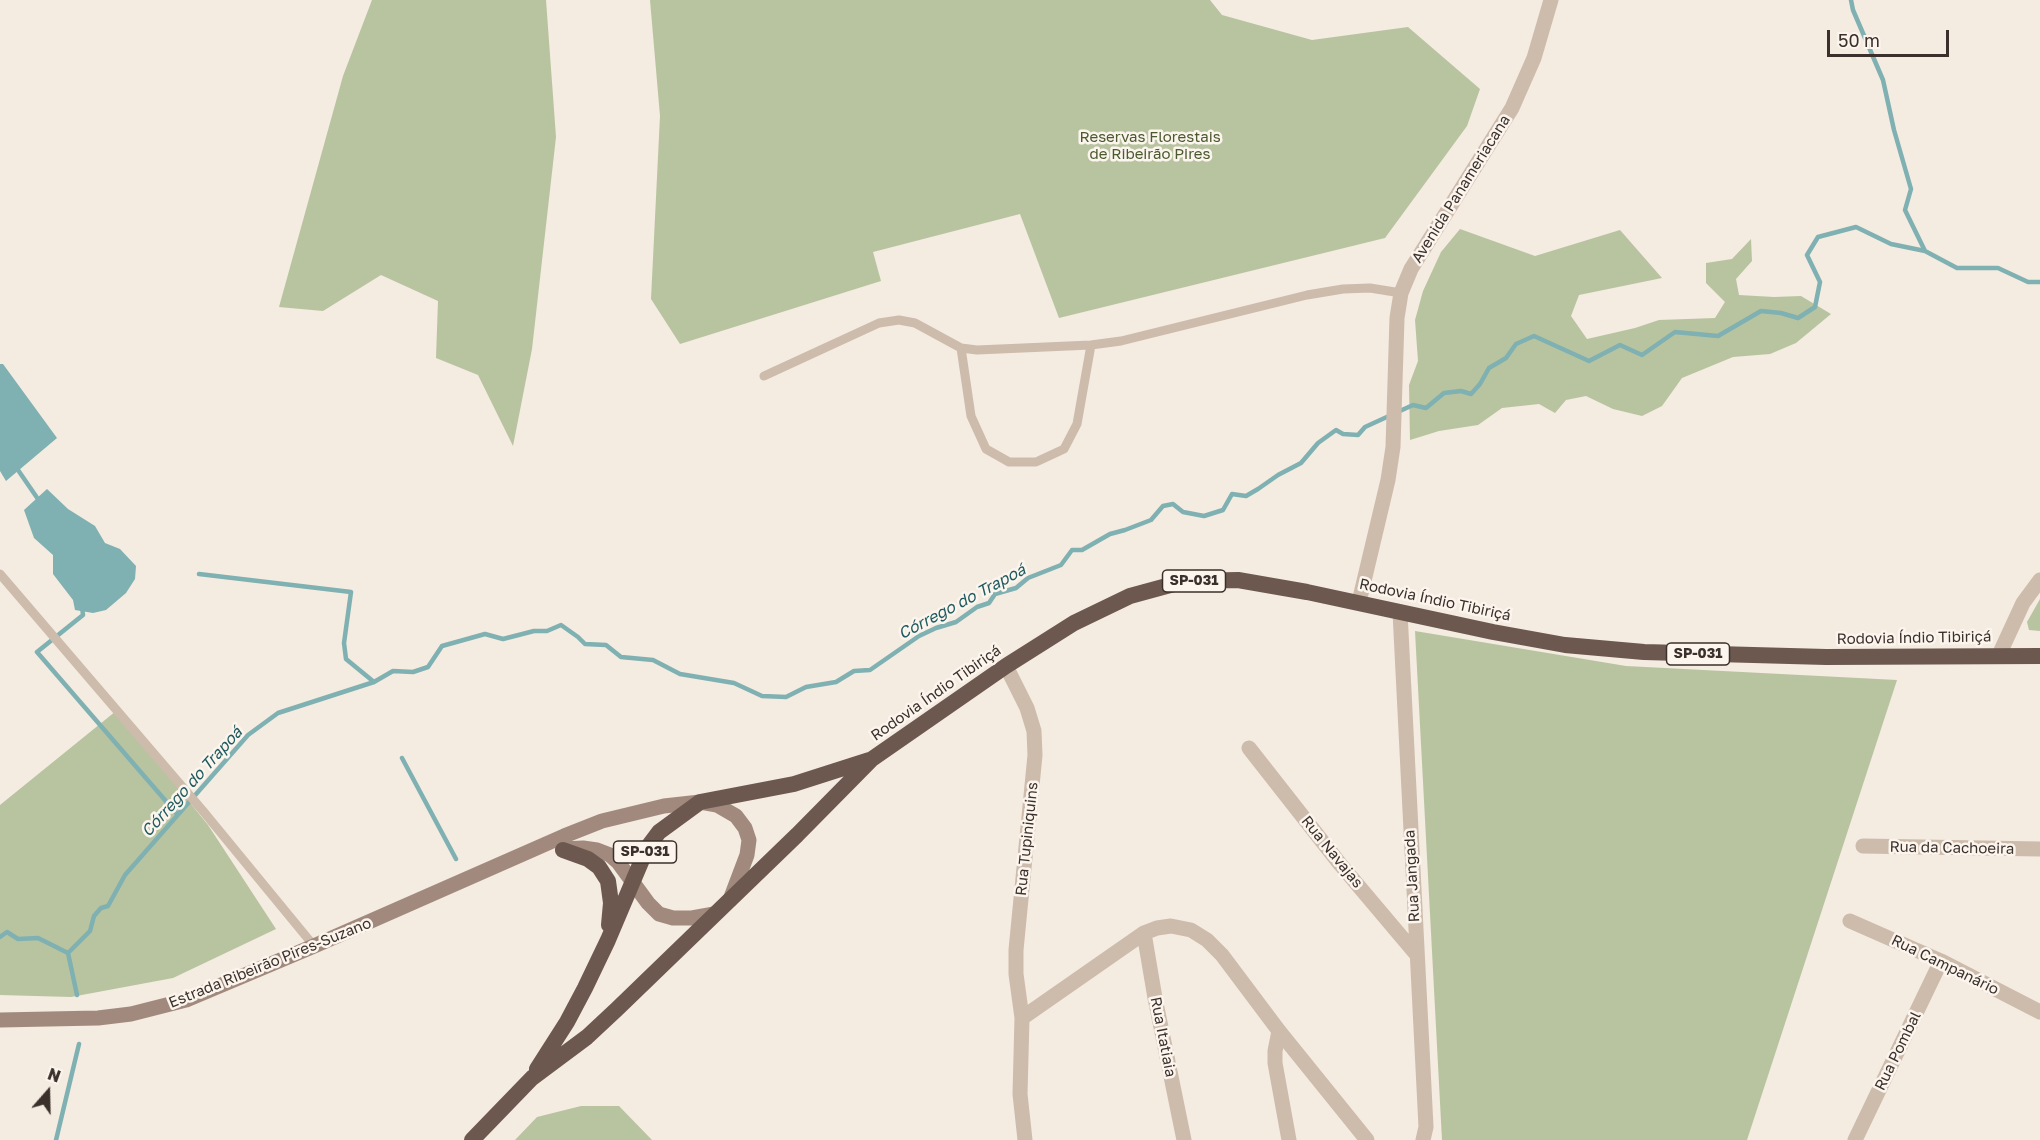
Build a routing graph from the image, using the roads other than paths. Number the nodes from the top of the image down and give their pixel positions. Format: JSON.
{"nodes":[{"id":1,"x":1551,"y":0,"type":"edge"},
{"id":2,"x":1401,"y":293,"type":"junction"},
{"id":3,"x":1091,"y":345,"type":"junction"},
{"id":4,"x":961,"y":348,"type":"junction"},
{"id":5,"x":764,"y":376,"type":"dead end"},
{"id":6,"x":0,"y":574,"type":"edge"},
{"id":7,"x":2040,"y":580,"type":"edge"},
{"id":8,"x":1359,"y":602,"type":"junction"},
{"id":9,"x":1400,"y":612,"type":"junction"},
{"id":10,"x":1999,"y":655,"type":"junction"},
{"id":11,"x":2040,"y":656,"type":"edge"},
{"id":12,"x":1006,"y":666,"type":"junction"},
{"id":13,"x":1249,"y":748,"type":"dead end"},
{"id":14,"x":872,"y":759,"type":"junction"},
{"id":15,"x":700,"y":802,"type":"junction"},
{"id":16,"x":1863,"y":846,"type":"dead end"},
{"id":17,"x":562,"y":849,"type":"junction"},
{"id":18,"x":2040,"y":849,"type":"edge"},
{"id":19,"x":528,"y":853,"type":"junction"},
{"id":20,"x":632,"y":880,"type":"junction"},
{"id":21,"x":730,"y":900,"type":"junction"},
{"id":22,"x":714,"y":915,"type":"junction"},
{"id":23,"x":1850,"y":921,"type":"dead end"},
{"id":24,"x":1144,"y":933,"type":"junction"},
{"id":25,"x":608,"y":940,"type":"junction"},
{"id":26,"x":314,"y":946,"type":"junction"},
{"id":27,"x":1416,"y":954,"type":"junction"},
{"id":28,"x":1941,"y":961,"type":"junction"},
{"id":29,"x":2040,"y":1012,"type":"edge"},
{"id":30,"x":1022,"y":1018,"type":"junction"},
{"id":31,"x":0,"y":1020,"type":"edge"},
{"id":32,"x":1279,"y":1031,"type":"junction"},
{"id":33,"x":532,"y":1078,"type":"junction"},
{"id":34,"x":472,"y":1140,"type":"edge"},
{"id":35,"x":1025,"y":1140,"type":"edge"},
{"id":36,"x":1184,"y":1140,"type":"edge"},
{"id":37,"x":1289,"y":1140,"type":"edge"},
{"id":38,"x":1367,"y":1140,"type":"edge"},
{"id":39,"x":1423,"y":1140,"type":"edge"},
{"id":40,"x":1855,"y":1140,"type":"edge"}],
"edges":[{"from":1,"to":2,"type":"street","name":"Avenida Panameriacana"},
{"from":2,"to":3,"type":"lane"},
{"from":2,"to":8,"type":"street","name":"Avenida Panameriacana"},
{"from":3,"to":4,"type":"lane"},
{"from":3,"to":4,"type":"lane"},
{"from":4,"to":5,"type":"lane"},
{"from":6,"to":26,"type":"lane"},
{"from":7,"to":10,"type":"street"},
{"from":8,"to":9,"type":"highway","name":"Rodovia Índio Tibiriçá","number":"SP-031"},
{"from":8,"to":12,"type":"highway","name":"Rodovia Índio Tibiriçá","number":"SP-031"},
{"from":9,"to":10,"type":"highway","name":"Rodovia Índio Tibiriçá","number":"SP-031"},
{"from":9,"to":27,"type":"street","name":"Rua Jangada"},
{"from":10,"to":11,"type":"highway","name":"Rodovia Índio Tibiriçá","number":"SP-031"},
{"from":12,"to":14,"type":"highway","name":"Rodovia Índio Tibiriçá","number":"SP-031"},
{"from":12,"to":30,"type":"street","name":"Rua Tupiniquins"},
{"from":13,"to":27,"type":"street","name":"Rua Navajas"},
{"from":14,"to":15,"type":"highway","name":"Rodovia Índio Tibiriçá","number":"SP-031"},
{"from":14,"to":21,"type":"highway","name":"Rodovia Índio Tibiriçá","number":"SP-031"},
{"from":15,"to":19,"type":"main road","name":"Estrada Ribeirão Pires-Suzano"},
{"from":15,"to":20,"type":"highway","name":"Rodovia Índio Tibiriçá","number":"SP-031"},
{"from":15,"to":21,"type":"main road"},
{"from":16,"to":18,"type":"street","name":"Rua da Cachoeira"},
{"from":17,"to":19,"type":"main road"},
{"from":17,"to":20,"type":"main road"},
{"from":17,"to":25,"type":"highway"},
{"from":19,"to":26,"type":"main road","name":"Estrada Ribeirão Pires-Suzano"},
{"from":20,"to":22,"type":"main road"},
{"from":20,"to":25,"type":"highway","name":"Rodovia Índio Tibiriçá","number":"SP-031"},
{"from":21,"to":22,"type":"highway","name":"Rodovia Índio Tibiriçá","number":"SP-031"},
{"from":22,"to":33,"type":"highway","name":"Rodovia Índio Tibiriçá","number":"SP-031"},
{"from":23,"to":28,"type":"street","name":"Rua Campanário"},
{"from":24,"to":30,"type":"street"},
{"from":24,"to":32,"type":"street"},
{"from":24,"to":36,"type":"street","name":"Rua Itatiaia"},
{"from":25,"to":33,"type":"highway","name":"Rodovia Índio Tibiriçá","number":"SP-031"},
{"from":26,"to":31,"type":"main road","name":"Estrada Ribeirão Pires-Suzano"},
{"from":27,"to":39,"type":"street","name":"Rua Jangada"},
{"from":28,"to":29,"type":"street","name":"Rua Campanário"},
{"from":28,"to":40,"type":"street","name":"Rua Pombal"},
{"from":30,"to":35,"type":"street","name":"Rua Tupiniquins"},
{"from":32,"to":37,"type":"street"},
{"from":32,"to":38,"type":"street"},
{"from":33,"to":34,"type":"highway","name":"Rodovia Índio Tibiriçá","number":"SP-031"}]}
